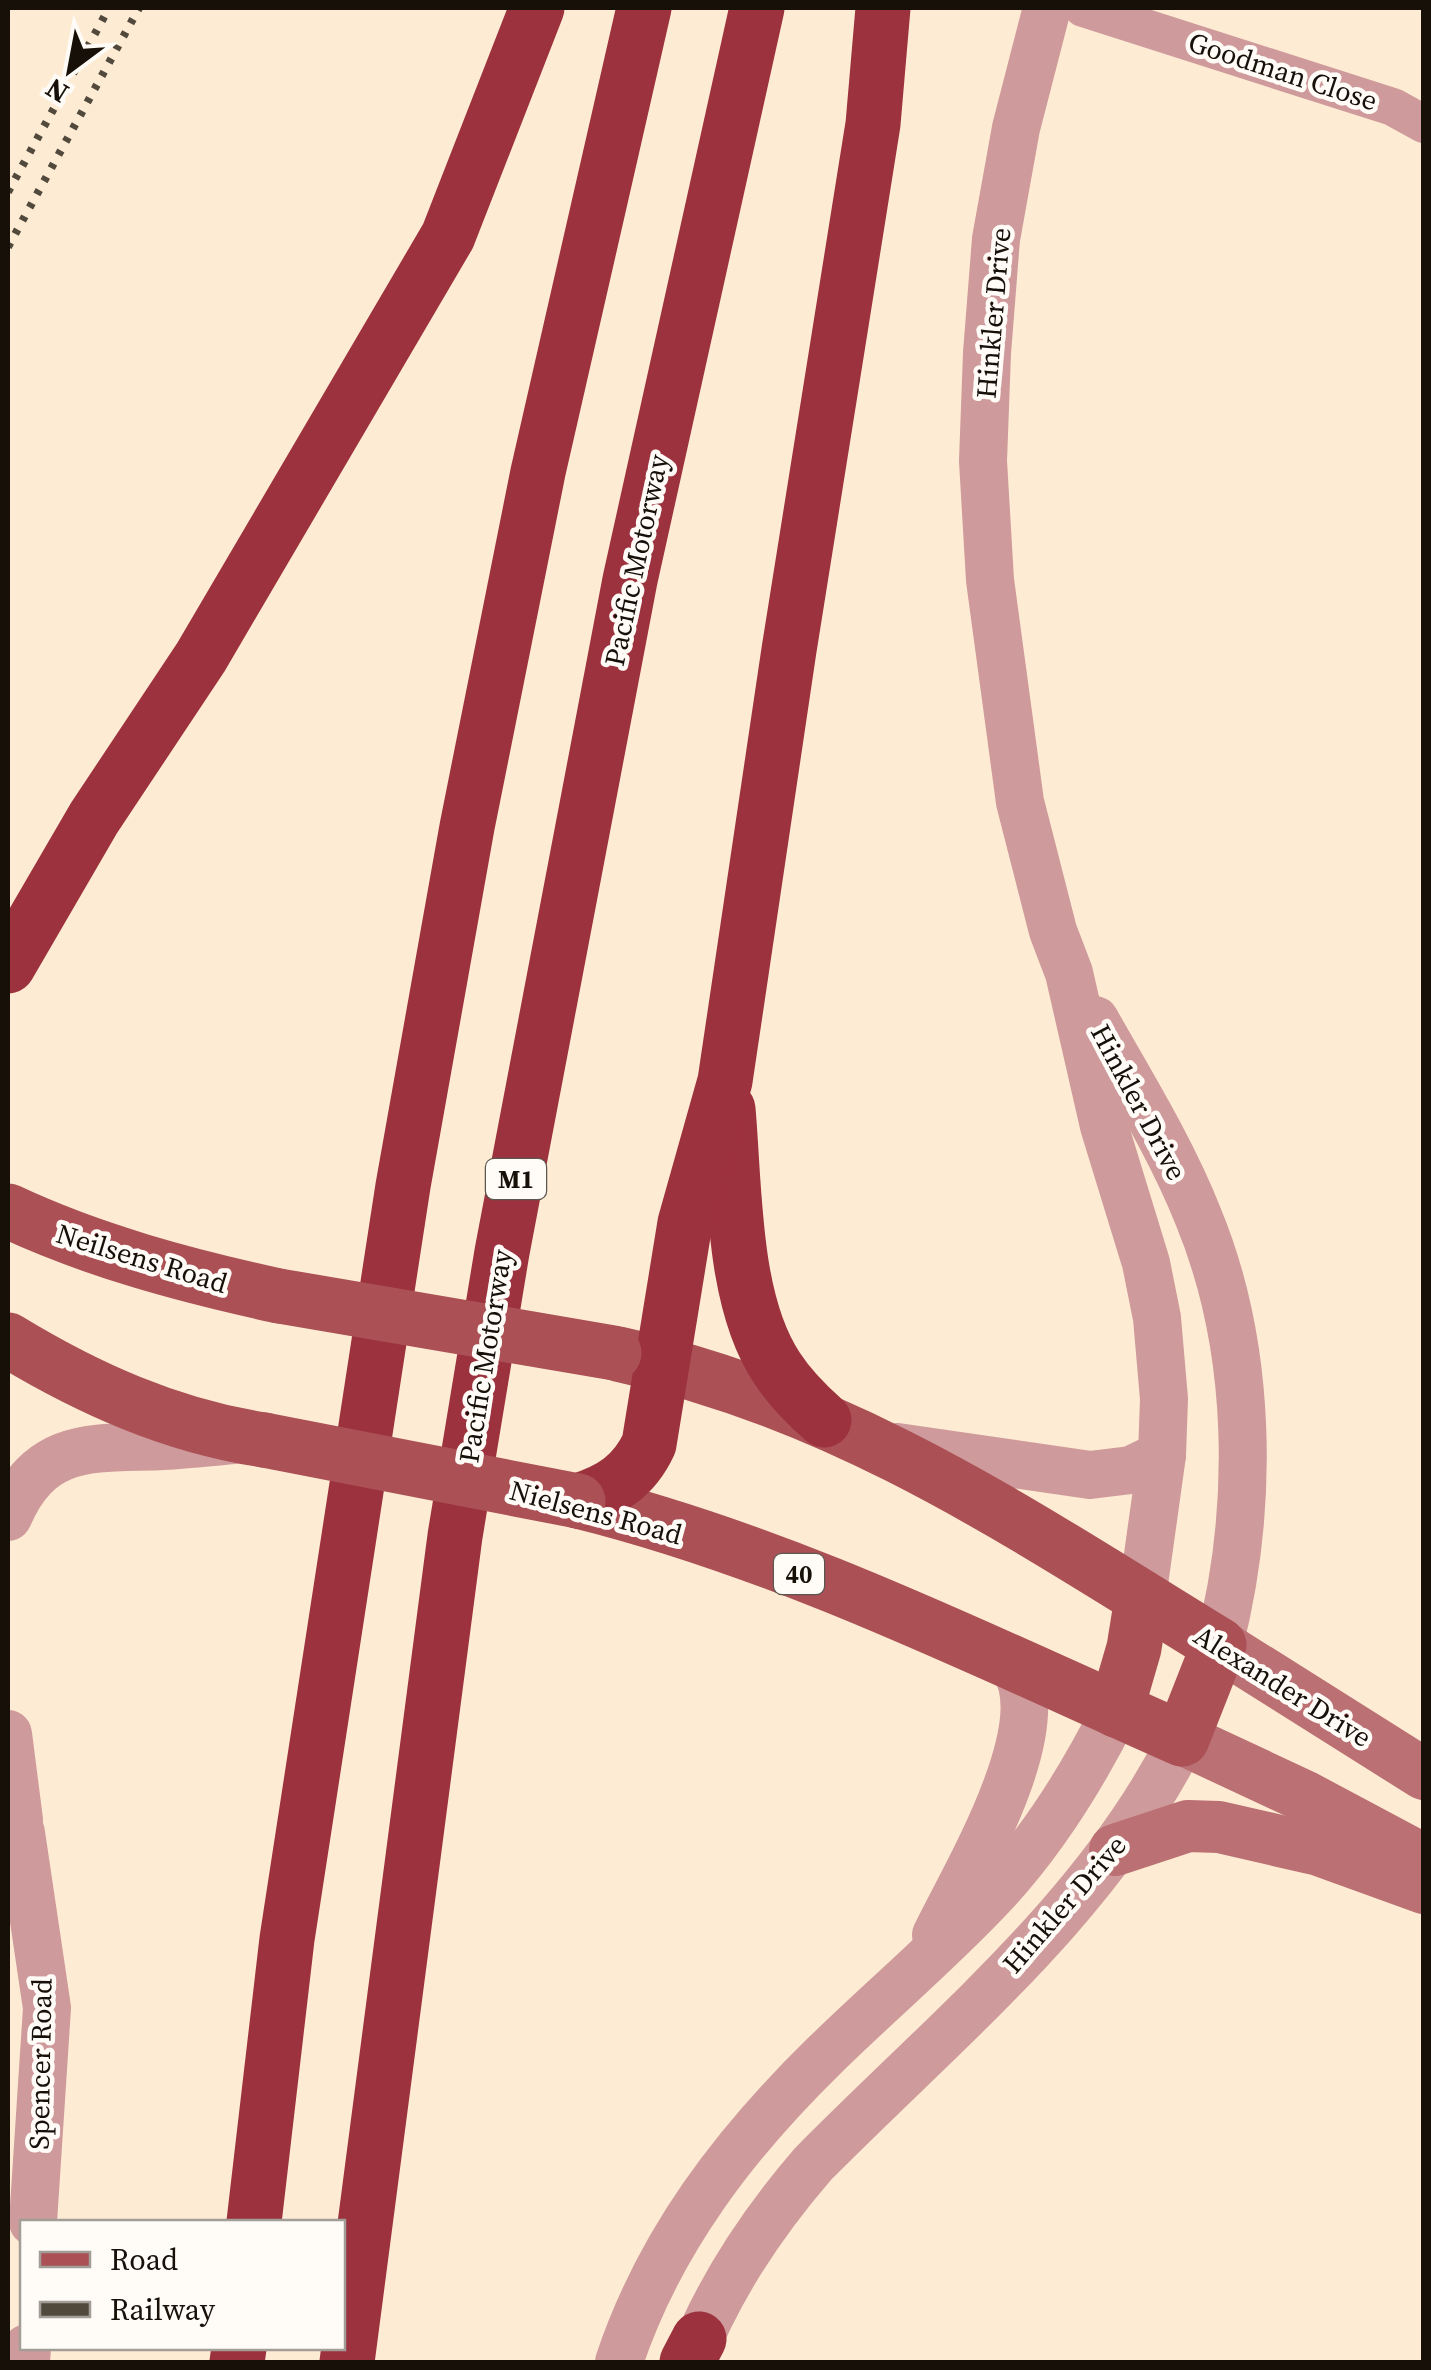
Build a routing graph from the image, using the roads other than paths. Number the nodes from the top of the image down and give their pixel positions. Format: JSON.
{"nodes":[{"id":1,"x":537,"y":8,"type":"edge"},
{"id":2,"x":644,"y":8,"type":"edge"},
{"id":3,"x":758,"y":8,"type":"edge"},
{"id":4,"x":883,"y":8,"type":"edge"},
{"id":5,"x":1047,"y":8,"type":"edge"},
{"id":6,"x":1083,"y":8,"type":"edge"},
{"id":7,"x":1424,"y":124,"type":"edge"},
{"id":8,"x":8,"y":966,"type":"edge"},
{"id":9,"x":1069,"y":974,"type":"junction"},
{"id":10,"x":725,"y":1081,"type":"junction"},
{"id":11,"x":8,"y":1211,"type":"edge"},
{"id":12,"x":8,"y":1340,"type":"edge"},
{"id":13,"x":639,"y":1359,"type":"junction"},
{"id":14,"x":824,"y":1420,"type":"junction"},
{"id":15,"x":258,"y":1440,"type":"junction"},
{"id":16,"x":879,"y":1444,"type":"junction"},
{"id":17,"x":1162,"y":1455,"type":"junction"},
{"id":18,"x":578,"y":1502,"type":"junction"},
{"id":19,"x":8,"y":1517,"type":"edge"},
{"id":20,"x":1142,"y":1598,"type":"junction"},
{"id":21,"x":1219,"y":1645,"type":"junction"},
{"id":22,"x":1013,"y":1665,"type":"junction"},
{"id":23,"x":1116,"y":1710,"type":"junction"},
{"id":24,"x":8,"y":1734,"type":"edge"},
{"id":25,"x":1182,"y":1739,"type":"junction"},
{"id":26,"x":1424,"y":1774,"type":"edge"},
{"id":27,"x":8,"y":1789,"type":"edge"},
{"id":28,"x":21,"y":1833,"type":"junction"},
{"id":29,"x":1115,"y":1850,"type":"junction"},
{"id":30,"x":1424,"y":1860,"type":"edge"},
{"id":31,"x":1424,"y":1888,"type":"edge"},
{"id":32,"x":922,"y":1966,"type":"junction"},
{"id":33,"x":8,"y":2112,"type":"edge"},
{"id":34,"x":31,"y":2220,"type":"edge"},
{"id":35,"x":31,"y":2220,"type":"edge"},
{"id":36,"x":254,"y":2220,"type":"edge"},
{"id":37,"x":692,"y":2355,"type":"edge"},
{"id":38,"x":346,"y":2362,"type":"edge"},
{"id":39,"x":619,"y":2362,"type":"edge"}],
"edges":[{"from":1,"to":8,"type":"highway"},
{"from":2,"to":36,"type":"highway"},
{"from":3,"to":38,"type":"highway","name":"Pacific Motorway","number":"M1"},
{"from":4,"to":10,"type":"highway"},
{"from":5,"to":9,"type":"street","name":"Hinkler Drive"},
{"from":6,"to":7,"type":"street","name":"Goodman Close"},
{"from":9,"to":17,"type":"street","name":"Hinkler Drive"},
{"from":9,"to":21,"type":"street","name":"Hinkler Drive"},
{"from":10,"to":13,"type":"highway"},
{"from":10,"to":14,"type":"highway"},
{"from":11,"to":13,"type":"main road","name":"Neilsens Road","bridge":true},
{"from":12,"to":15,"type":"main road","name":"Nielsens Road","number":"40"},
{"from":13,"to":14,"type":"main road"},
{"from":13,"to":18,"type":"highway"},
{"from":14,"to":16,"type":"main road"},
{"from":15,"to":18,"type":"main road","name":"Nielsens Road","number":"40","bridge":true},
{"from":15,"to":19,"type":"street"},
{"from":16,"to":17,"type":"street"},
{"from":16,"to":20,"type":"main road"},
{"from":17,"to":20,"type":"street","name":"Hinkler Drive"},
{"from":18,"to":22,"type":"main road","name":"Nielsens Road","number":"40"},
{"from":20,"to":21,"type":"main road","name":"Alexander Drive"},
{"from":20,"to":23,"type":"main road","name":"Hinkler Drive"},
{"from":21,"to":25,"type":"main road","name":"Hinkler Drive"},
{"from":21,"to":26,"type":"main road","name":"Alexander Drive"},
{"from":22,"to":23,"type":"main road","name":"Nielsens Road","number":"40"},
{"from":22,"to":32,"type":"street"},
{"from":23,"to":25,"type":"main road","number":"40"},
{"from":23,"to":32,"type":"street","name":"Hinkler Drive"},
{"from":24,"to":28,"type":"street"},
{"from":25,"to":29,"type":"street","name":"Hinkler Drive"},
{"from":25,"to":30,"type":"main road","number":"40"},
{"from":27,"to":28,"type":"street","name":"Spencer Road"},
{"from":28,"to":34,"type":"street","name":"Spencer Road"},
{"from":29,"to":31,"type":"main road"},
{"from":29,"to":37,"type":"street","name":"Hinkler Drive"},
{"from":32,"to":39,"type":"street","name":"Hinkler Drive"},
{"from":33,"to":35,"type":"street","name":"Spencer Road"}]}
